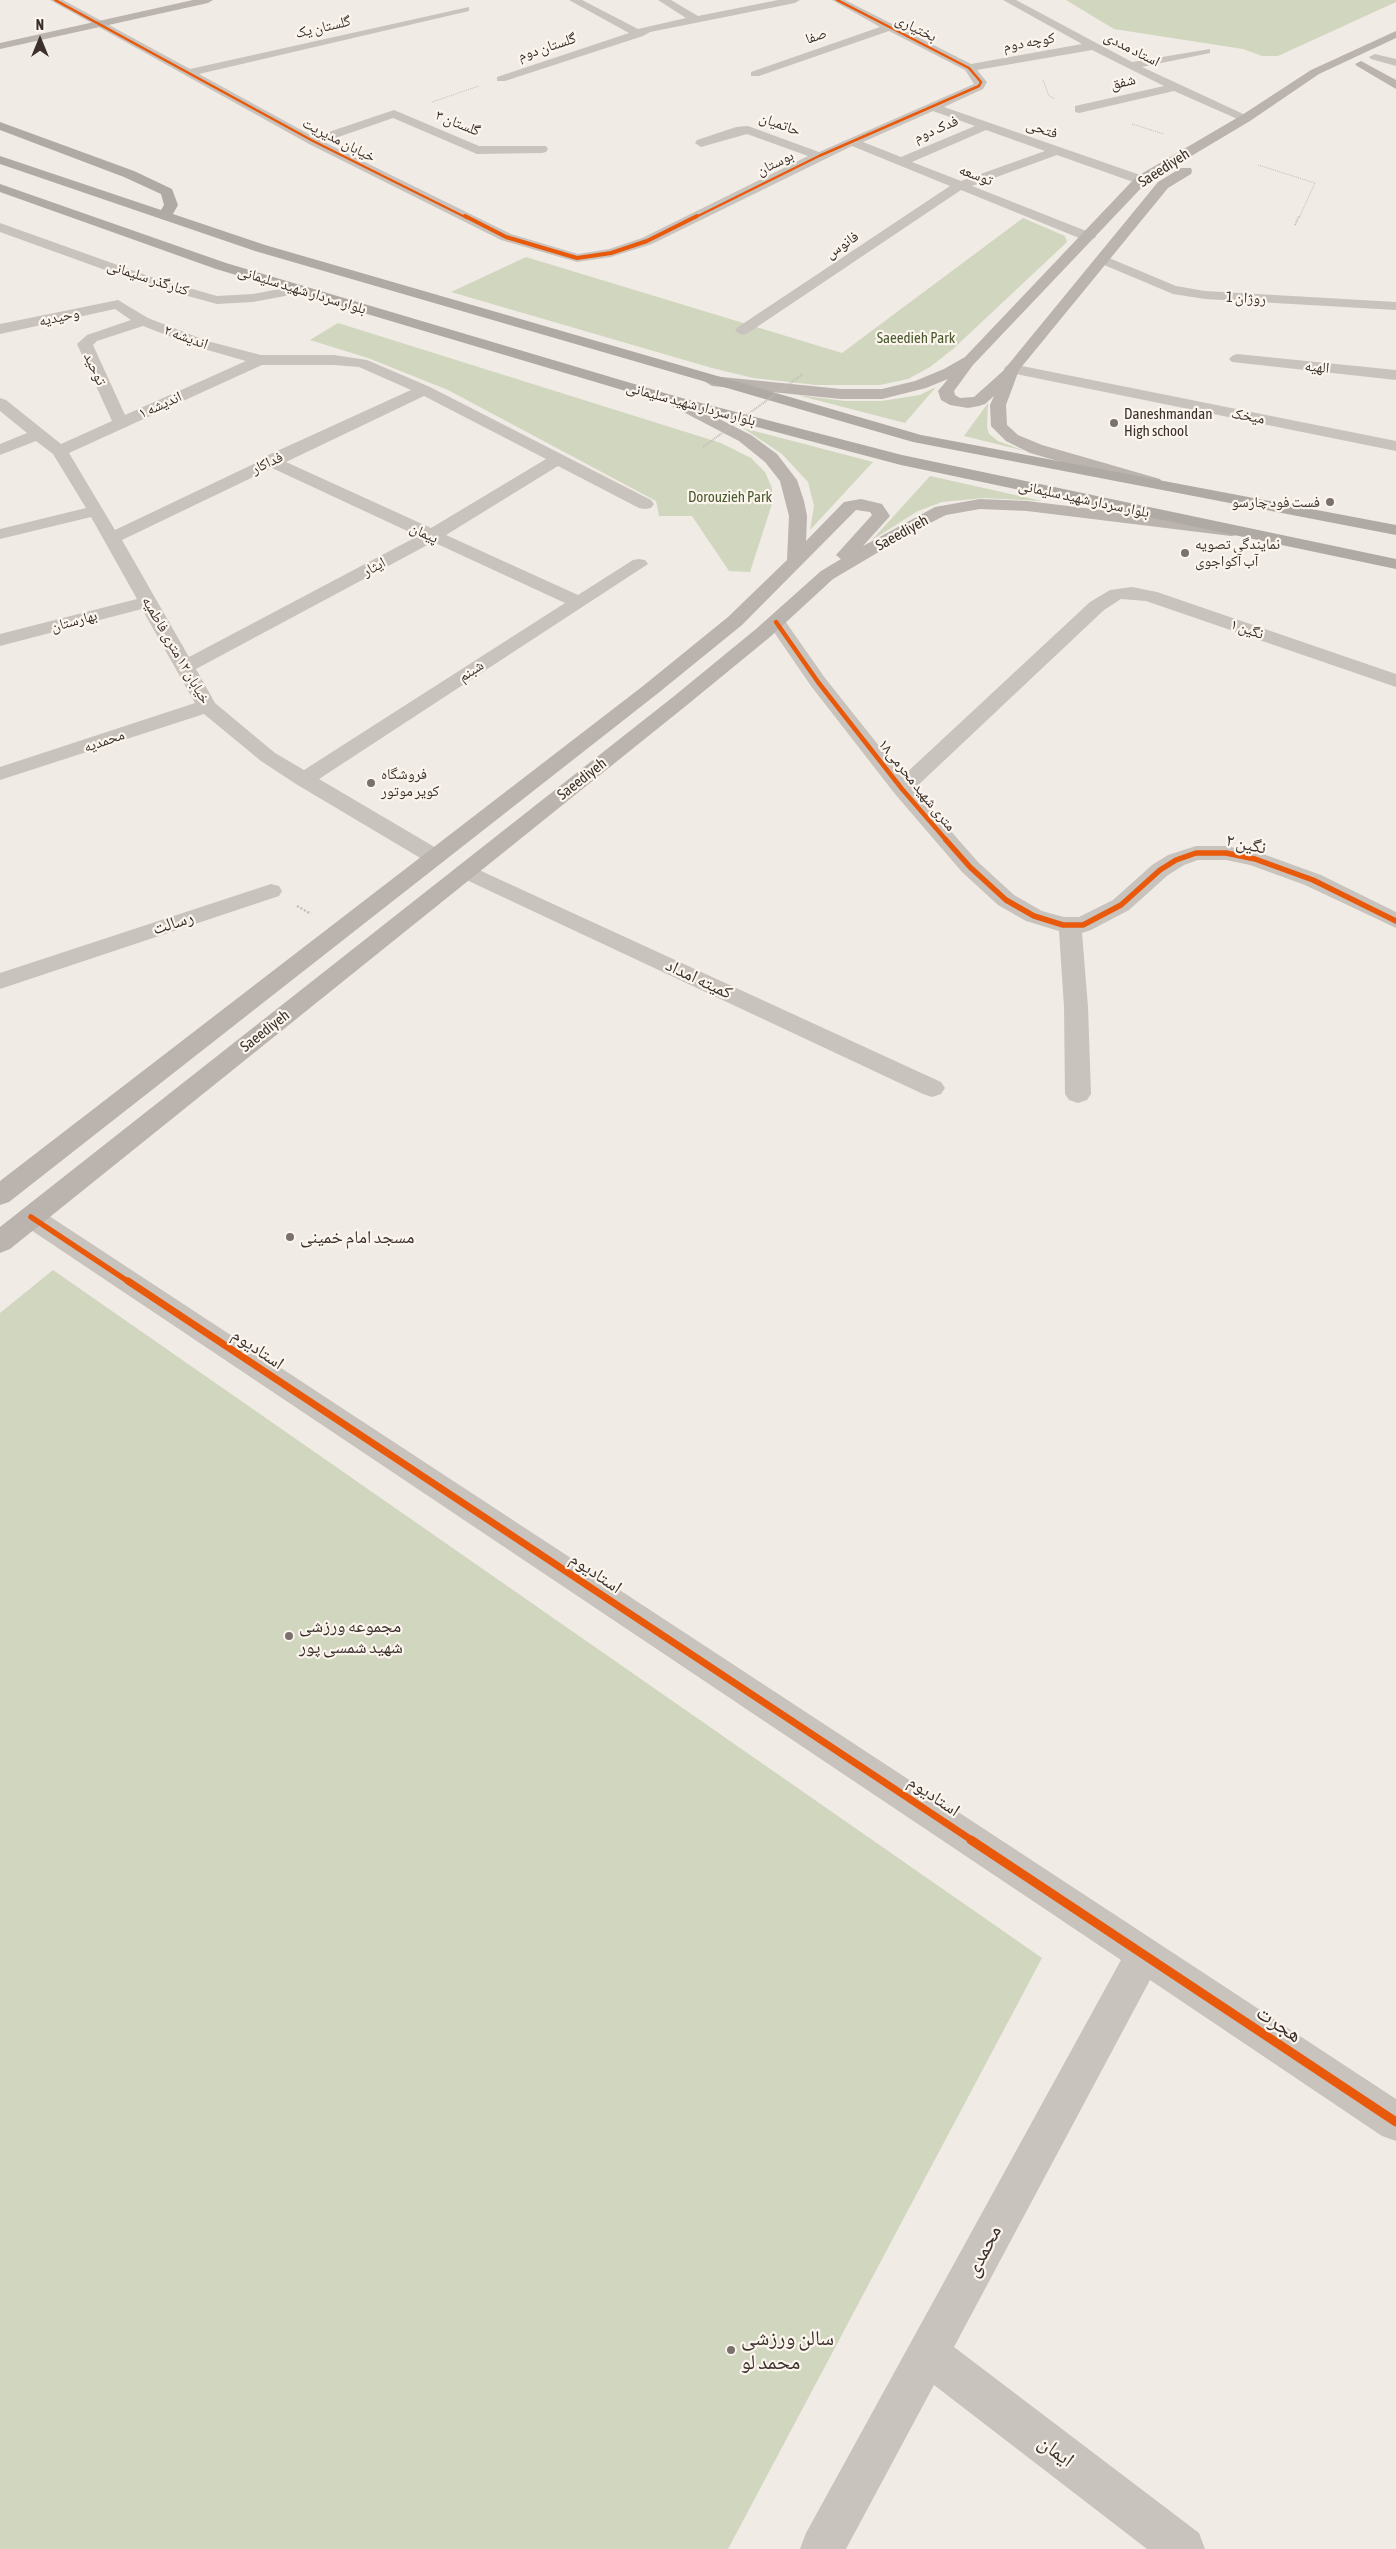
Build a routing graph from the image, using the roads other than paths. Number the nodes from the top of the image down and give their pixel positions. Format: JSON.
{"nodes":[{"id":1,"x":55,"y":0,"type":"edge"},
{"id":2,"x":208,"y":0,"type":"edge"},
{"id":3,"x":445,"y":0,"type":"edge"},
{"id":4,"x":574,"y":0,"type":"edge"},
{"id":5,"x":662,"y":0,"type":"edge"},
{"id":6,"x":753,"y":0,"type":"edge"},
{"id":7,"x":795,"y":0,"type":"edge"},
{"id":8,"x":837,"y":0,"type":"edge"},
{"id":9,"x":1008,"y":0,"type":"edge"},
{"id":10,"x":763,"y":6,"type":"junction"},
{"id":11,"x":696,"y":19,"type":"junction"},
{"id":12,"x":98,"y":24,"type":"junction"},
{"id":13,"x":887,"y":28,"type":"junction"},
{"id":14,"x":639,"y":34,"type":"junction"},
{"id":15,"x":1396,"y":34,"type":"edge"},
{"id":16,"x":0,"y":46,"type":"edge"},
{"id":17,"x":1093,"y":46,"type":"junction"},
{"id":18,"x":1396,"y":47,"type":"edge"},
{"id":19,"x":1206,"y":51,"type":"dead end"},
{"id":20,"x":1375,"y":57,"type":"junction"},
{"id":21,"x":1396,"y":62,"type":"edge"},
{"id":22,"x":1361,"y":64,"type":"junction"},
{"id":23,"x":1130,"y":66,"type":"junction"},
{"id":24,"x":969,"y":68,"type":"junction"},
{"id":25,"x":188,"y":74,"type":"junction"},
{"id":26,"x":755,"y":74,"type":"dead end"},
{"id":27,"x":1346,"y":74,"type":"dead end"},
{"id":28,"x":501,"y":79,"type":"road end"},
{"id":29,"x":981,"y":82,"type":"joint"},
{"id":30,"x":1396,"y":85,"type":"edge"},
{"id":31,"x":1175,"y":87,"type":"junction"},
{"id":32,"x":933,"y":106,"type":"junction"},
{"id":33,"x":1079,"y":109,"type":"dead end"},
{"id":34,"x":1246,"y":118,"type":"junction"},
{"id":35,"x":1266,"y":123,"type":"dead end"},
{"id":36,"x":0,"y":126,"type":"edge"},
{"id":37,"x":985,"y":126,"type":"junction"},
{"id":38,"x":312,"y":141,"type":"junction"},
{"id":39,"x":852,"y":142,"type":"junction"},
{"id":40,"x":701,"y":143,"type":"dead end"},
{"id":41,"x":542,"y":150,"type":"dead end"},
{"id":42,"x":1056,"y":150,"type":"junction"},
{"id":43,"x":819,"y":156,"type":"junction"},
{"id":44,"x":0,"y":160,"type":"edge"},
{"id":45,"x":900,"y":162,"type":"junction"},
{"id":46,"x":1195,"y":166,"type":"dead end"},
{"id":47,"x":56,"y":179,"type":"junction"},
{"id":48,"x":1141,"y":180,"type":"junction"},
{"id":49,"x":959,"y":186,"type":"junction"},
{"id":50,"x":0,"y":188,"type":"edge"},
{"id":51,"x":19,"y":195,"type":"junction"},
{"id":52,"x":166,"y":216,"type":"junction"},
{"id":53,"x":0,"y":227,"type":"edge"},
{"id":54,"x":1089,"y":237,"type":"junction"},
{"id":55,"x":577,"y":258,"type":"joint"},
{"id":56,"x":1102,"y":259,"type":"junction"},
{"id":57,"x":301,"y":289,"type":"junction"},
{"id":58,"x":118,"y":304,"type":"joint"},
{"id":59,"x":1396,"y":306,"type":"edge"},
{"id":60,"x":143,"y":321,"type":"junction"},
{"id":61,"x":0,"y":329,"type":"edge"},
{"id":62,"x":743,"y":330,"type":"dead end"},
{"id":63,"x":1237,"y":359,"type":"dead end"},
{"id":64,"x":260,"y":360,"type":"junction"},
{"id":65,"x":970,"y":360,"type":"junction"},
{"id":66,"x":1012,"y":369,"type":"junction"},
{"id":67,"x":1396,"y":375,"type":"edge"},
{"id":68,"x":712,"y":381,"type":"junction"},
{"id":69,"x":424,"y":390,"type":"junction"},
{"id":70,"x":672,"y":400,"type":"junction"},
{"id":71,"x":0,"y":403,"type":"edge"},
{"id":72,"x":121,"y":423,"type":"junction"},
{"id":73,"x":38,"y":434,"type":"junction"},
{"id":74,"x":1396,"y":446,"type":"edge"},
{"id":75,"x":0,"y":450,"type":"edge"},
{"id":76,"x":59,"y":451,"type":"junction"},
{"id":77,"x":558,"y":459,"type":"junction"},
{"id":78,"x":270,"y":462,"type":"junction"},
{"id":79,"x":1154,"y":483,"type":"junction"},
{"id":80,"x":645,"y":504,"type":"dead end"},
{"id":81,"x":96,"y":511,"type":"junction"},
{"id":82,"x":1396,"y":530,"type":"edge"},
{"id":83,"x":1233,"y":531,"type":"junction"},
{"id":84,"x":0,"y":534,"type":"edge"},
{"id":85,"x":431,"y":536,"type":"junction"},
{"id":86,"x":112,"y":538,"type":"junction"},
{"id":87,"x":796,"y":561,"type":"junction"},
{"id":88,"x":639,"y":564,"type":"dead end"},
{"id":89,"x":1396,"y":564,"type":"edge"},
{"id":90,"x":827,"y":575,"type":"junction"},
{"id":91,"x":148,"y":602,"type":"junction"},
{"id":92,"x":578,"y":602,"type":"junction"},
{"id":93,"x":776,"y":622,"type":"junction"},
{"id":94,"x":0,"y":640,"type":"edge"},
{"id":95,"x":185,"y":667,"type":"junction"},
{"id":96,"x":1396,"y":681,"type":"edge"},
{"id":97,"x":207,"y":706,"type":"junction"},
{"id":98,"x":0,"y":774,"type":"edge"},
{"id":99,"x":303,"y":780,"type":"junction"},
{"id":100,"x":902,"y":789,"type":"junction"},
{"id":101,"x":435,"y":857,"type":"junction"},
{"id":102,"x":466,"y":871,"type":"junction"},
{"id":103,"x":271,"y":891,"type":"road end"},
{"id":104,"x":1396,"y":921,"type":"edge"},
{"id":105,"x":1070,"y":926,"type":"junction"},
{"id":106,"x":0,"y":981,"type":"edge"},
{"id":107,"x":932,"y":1088,"type":"dead end"},
{"id":108,"x":1078,"y":1094,"type":"dead end"},
{"id":109,"x":0,"y":1195,"type":"edge"},
{"id":110,"x":31,"y":1217,"type":"junction"},
{"id":111,"x":0,"y":1242,"type":"edge"},
{"id":112,"x":1144,"y":1954,"type":"junction"},
{"id":113,"x":1396,"y":2122,"type":"edge"},
{"id":114,"x":928,"y":2354,"type":"junction"},
{"id":115,"x":822,"y":2549,"type":"edge"},
{"id":116,"x":1183,"y":2549,"type":"edge"}],
"edges":[{"from":1,"to":12,"type":"street","name":"خیابان مدیریت"},
{"from":2,"to":12,"type":"main road"},
{"from":3,"to":25,"type":"street","name":"گلستان یک"},
{"from":4,"to":14,"type":"street"},
{"from":5,"to":11,"type":"street"},
{"from":6,"to":10,"type":"street"},
{"from":7,"to":10,"type":"street","name":"گلستان دوم"},
{"from":8,"to":13,"type":"street","name":"بختیاری"},
{"from":9,"to":17,"type":"street","name":"استاد مددی"},
{"from":10,"to":11,"type":"street","name":"گلستان دوم"},
{"from":11,"to":14,"type":"street","name":"گلستان دوم"},
{"from":12,"to":16,"type":"main road"},
{"from":12,"to":25,"type":"street","name":"خیابان مدیریت"},
{"from":13,"to":24,"type":"street","name":"بختیاری"},
{"from":13,"to":26,"type":"street","name":"صفا"},
{"from":14,"to":28,"type":"street","name":"گلستان دوم"},
{"from":15,"to":34,"type":"main road","name":"Saeediyeh"},
{"from":17,"to":23,"type":"street","name":"استاد مددی"},
{"from":17,"to":24,"type":"street","name":"کوچه دوم"},
{"from":18,"to":20,"type":"main road"},
{"from":19,"to":23,"type":"street"},
{"from":20,"to":21,"type":"street"},
{"from":20,"to":22,"type":"main road"},
{"from":22,"to":27,"type":"main road"},
{"from":22,"to":30,"type":"main road"},
{"from":23,"to":31,"type":"street","name":"استاد مددی"},
{"from":24,"to":29,"type":"street","name":"بختیاری"},
{"from":25,"to":38,"type":"street","name":"خیابان مدیریت"},
{"from":29,"to":32,"type":"street","name":"بوستان"},
{"from":31,"to":33,"type":"street","name":"شفق"},
{"from":31,"to":34,"type":"street","name":"استاد مددی"},
{"from":32,"to":37,"type":"street","name":"فتحی"},
{"from":32,"to":39,"type":"street","name":"بوستان"},
{"from":34,"to":35,"type":"main road"},
{"from":34,"to":48,"type":"main road","name":"Saeediyeh"},
{"from":36,"to":52,"type":"highway"},
{"from":37,"to":42,"type":"street","name":"فتحی"},
{"from":37,"to":45,"type":"street","name":"فدک دوم"},
{"from":38,"to":41,"type":"street","name":"گلستان ۳"},
{"from":38,"to":55,"type":"street","name":"خیابان مدیریت"},
{"from":39,"to":43,"type":"street","name":"بوستان"},
{"from":39,"to":45,"type":"street","name":"توسعه"},
{"from":40,"to":43,"type":"street","name":"حاتمیان"},
{"from":42,"to":48,"type":"street","name":"فتحی"},
{"from":42,"to":49,"type":"street","name":"فانوس"},
{"from":43,"to":55,"type":"street","name":"بوستان"},
{"from":44,"to":47,"type":"highway","name":"بلوار سردار شهید سلیمانی"},
{"from":45,"to":49,"type":"street","name":"توسعه"},
{"from":46,"to":56,"type":"main road","name":"Saeediyeh"},
{"from":47,"to":51,"type":"highway"},
{"from":47,"to":52,"type":"highway","name":"بلوار سردار شهید سلیمانی"},
{"from":48,"to":54,"type":"main road","name":"Saeediyeh"},
{"from":49,"to":54,"type":"street","name":"توسعه"},
{"from":49,"to":62,"type":"street","name":"فانوس"},
{"from":50,"to":51,"type":"highway","name":"بلوار سردار شهید سلیمانی"},
{"from":51,"to":57,"type":"highway","name":"بلوار سردار شهید سلیمانی"},
{"from":52,"to":68,"type":"highway","name":"بلوار سردار شهید سلیمانی"},
{"from":53,"to":57,"type":"street","name":"کنارگذر سلیمانی"},
{"from":54,"to":65,"type":"main road","name":"Saeediyeh"},
{"from":56,"to":59,"type":"street","name":"روژان 1"},
{"from":56,"to":66,"type":"main road","name":"Saeediyeh"},
{"from":57,"to":70,"type":"highway","name":"بلوار سردار شهید سلیمانی"},
{"from":58,"to":60,"type":"street","name":"اندیشه ۲"},
{"from":58,"to":61,"type":"street","name":"وحیدیه"},
{"from":60,"to":64,"type":"street","name":"اندیشه ۲"},
{"from":60,"to":72,"type":"street","name":"توحید"},
{"from":63,"to":67,"type":"street","name":"الهیه"},
{"from":64,"to":69,"type":"street"},
{"from":64,"to":72,"type":"street","name":"اندیشه ۱"},
{"from":65,"to":66,"type":"main road"},
{"from":65,"to":68,"type":"main road","name":"Saeediyeh"},
{"from":66,"to":74,"type":"street","name":"میخک"},
{"from":66,"to":79,"type":"main road","name":"Saeediyeh"},
{"from":68,"to":79,"type":"highway","name":"بلوار سردار شهید سلیمانی"},
{"from":69,"to":77,"type":"street"},
{"from":69,"to":78,"type":"street","name":"فداکار"},
{"from":70,"to":83,"type":"highway","name":"بلوار سردار شهید سلیمانی"},
{"from":70,"to":87,"type":"main road"},
{"from":71,"to":73,"type":"street","name":"خیابان ۱۲ متری فاطمیه"},
{"from":72,"to":76,"type":"street","name":"اندیشه ۱"},
{"from":73,"to":75,"type":"street"},
{"from":73,"to":76,"type":"street","name":"خیابان ۱۲ متری فاطمیه"},
{"from":76,"to":81,"type":"street","name":"خیابان ۱۲ متری فاطمیه"},
{"from":77,"to":80,"type":"street"},
{"from":77,"to":85,"type":"street","name":"ایثار"},
{"from":78,"to":85,"type":"street","name":"پیمان"},
{"from":78,"to":86,"type":"street","name":"فداکار"},
{"from":79,"to":82,"type":"highway","name":"بلوار سردار شهید سلیمانی"},
{"from":81,"to":84,"type":"street"},
{"from":81,"to":86,"type":"street","name":"خیابان ۱۲ متری فاطمیه"},
{"from":83,"to":89,"type":"highway","name":"بلوار سردار شهید سلیمانی"},
{"from":83,"to":90,"type":"main road","name":"Saeediyeh"},
{"from":85,"to":92,"type":"street","name":"پیمان"},
{"from":85,"to":95,"type":"street","name":"ایثار"},
{"from":86,"to":91,"type":"street","name":"خیابان ۱۲ متری فاطمیه"},
{"from":87,"to":90,"type":"main road","name":"Saeediyeh"},
{"from":87,"to":101,"type":"main road","name":"Saeediyeh"},
{"from":88,"to":92,"type":"street","name":"شبنم"},
{"from":90,"to":93,"type":"main road","name":"Saeediyeh"},
{"from":91,"to":94,"type":"street","name":"بهارستان"},
{"from":91,"to":95,"type":"street","name":"خیابان ۱۲ متری فاطمیه"},
{"from":92,"to":99,"type":"street","name":"شبنم"},
{"from":93,"to":100,"type":"street","name":"۱۸متری شهید محرمی"},
{"from":93,"to":102,"type":"main road","name":"Saeediyeh"},
{"from":95,"to":97,"type":"street","name":"خیابان ۱۲ متری فاطمیه"},
{"from":96,"to":100,"type":"street","name":"نگین ۱"},
{"from":97,"to":98,"type":"street","name":"محمدیه"},
{"from":97,"to":99,"type":"street","name":"خیابان ۱۲ متری فاطمیه"},
{"from":99,"to":101,"type":"street","name":"خیابان ۱۲ متری فاطمیه"},
{"from":100,"to":105,"type":"street","name":"۱۸متری شهید محرمی"},
{"from":101,"to":109,"type":"main road","name":"Saeediyeh"},
{"from":102,"to":107,"type":"street","name":"کمیته امداد"},
{"from":102,"to":110,"type":"main road","name":"Saeediyeh"},
{"from":103,"to":106,"type":"street","name":"رسالت"},
{"from":104,"to":105,"type":"street","name":"نگین ۲"},
{"from":105,"to":108,"type":"street"},
{"from":110,"to":111,"type":"main road","name":"Saeediyeh"},
{"from":110,"to":112,"type":"street","name":"استادیوم"},
{"from":112,"to":113,"type":"street","name":"هجرت"},
{"from":112,"to":114,"type":"street","name":"محمدی"},
{"from":114,"to":115,"type":"street","name":"محمدی"},
{"from":114,"to":116,"type":"street","name":"ایمان"}]}
